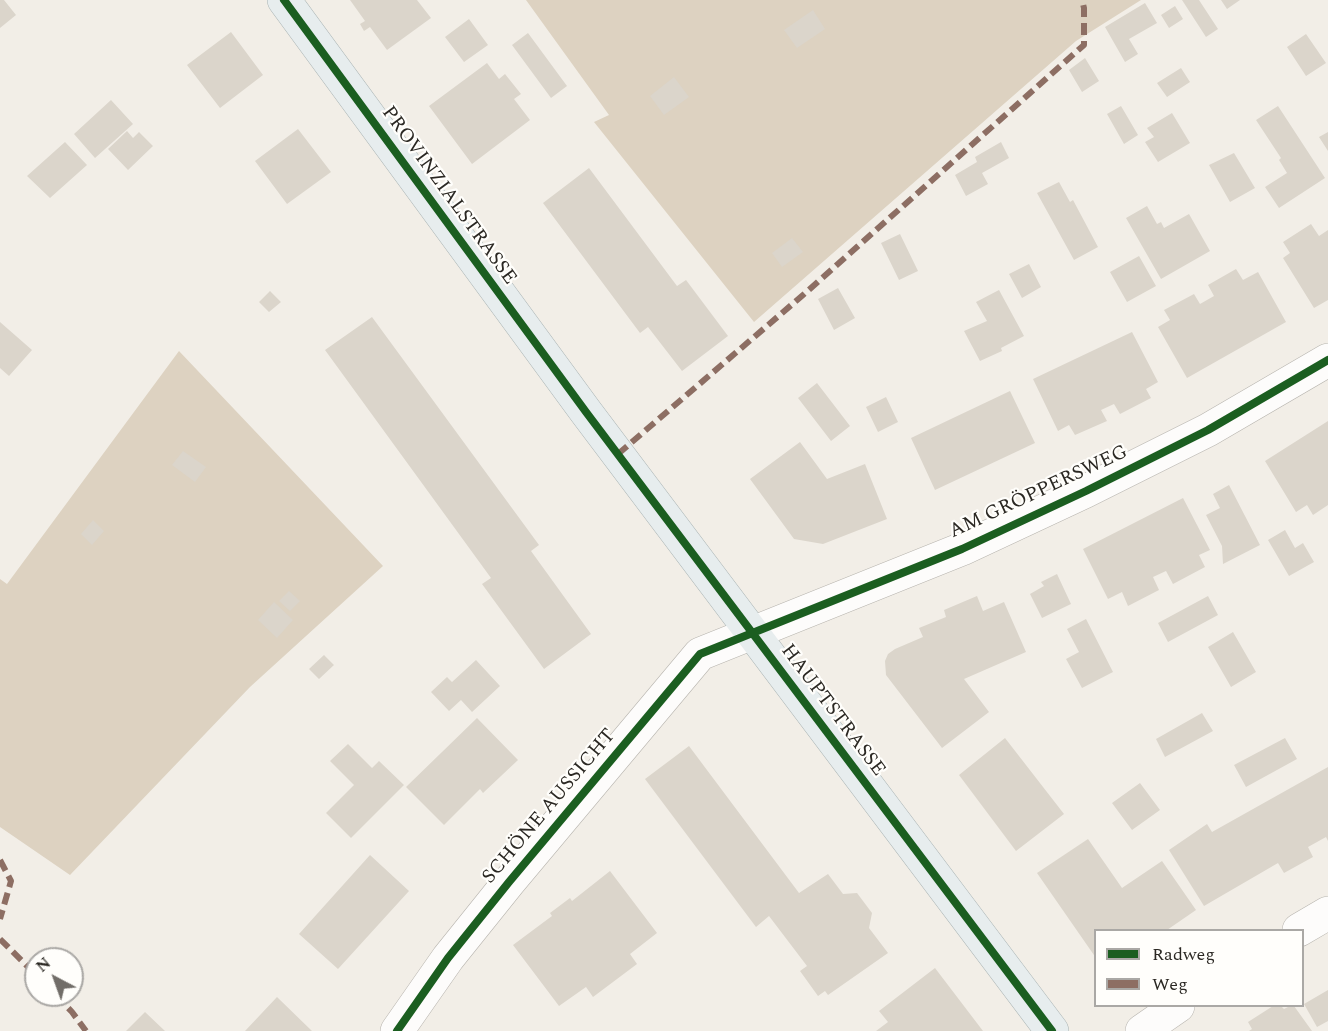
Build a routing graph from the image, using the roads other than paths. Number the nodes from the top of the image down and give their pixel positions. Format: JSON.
{"nodes":[{"id":1,"x":284,"y":0,"type":"edge"},
{"id":2,"x":1328,"y":360,"type":"edge"},
{"id":3,"x":586,"y":412,"type":"joint"},
{"id":4,"x":753,"y":633,"type":"junction"},
{"id":5,"x":1328,"y":914,"type":"edge"},
{"id":6,"x":1301,"y":929,"type":"edge"},
{"id":7,"x":1175,"y":1007,"type":"edge"},
{"id":8,"x":397,"y":1031,"type":"edge"},
{"id":9,"x":1052,"y":1031,"type":"edge"},
{"id":10,"x":1142,"y":1031,"type":"edge"}],
"edges":[{"from":1,"to":3,"type":"main road","name":"PROVINZIALSTRASSE"},
{"from":2,"to":4,"type":"street","name":"AM GRÖPPERSWEG"},
{"from":3,"to":4,"type":"main road","name":"HAUPTSTRASSE"},
{"from":4,"to":8,"type":"street","name":"SCHÖNE AUSSICHT"},
{"from":4,"to":9,"type":"main road","name":"HAUPTSTRASSE"},
{"from":5,"to":6,"type":"street"},
{"from":7,"to":10,"type":"street"}]}
